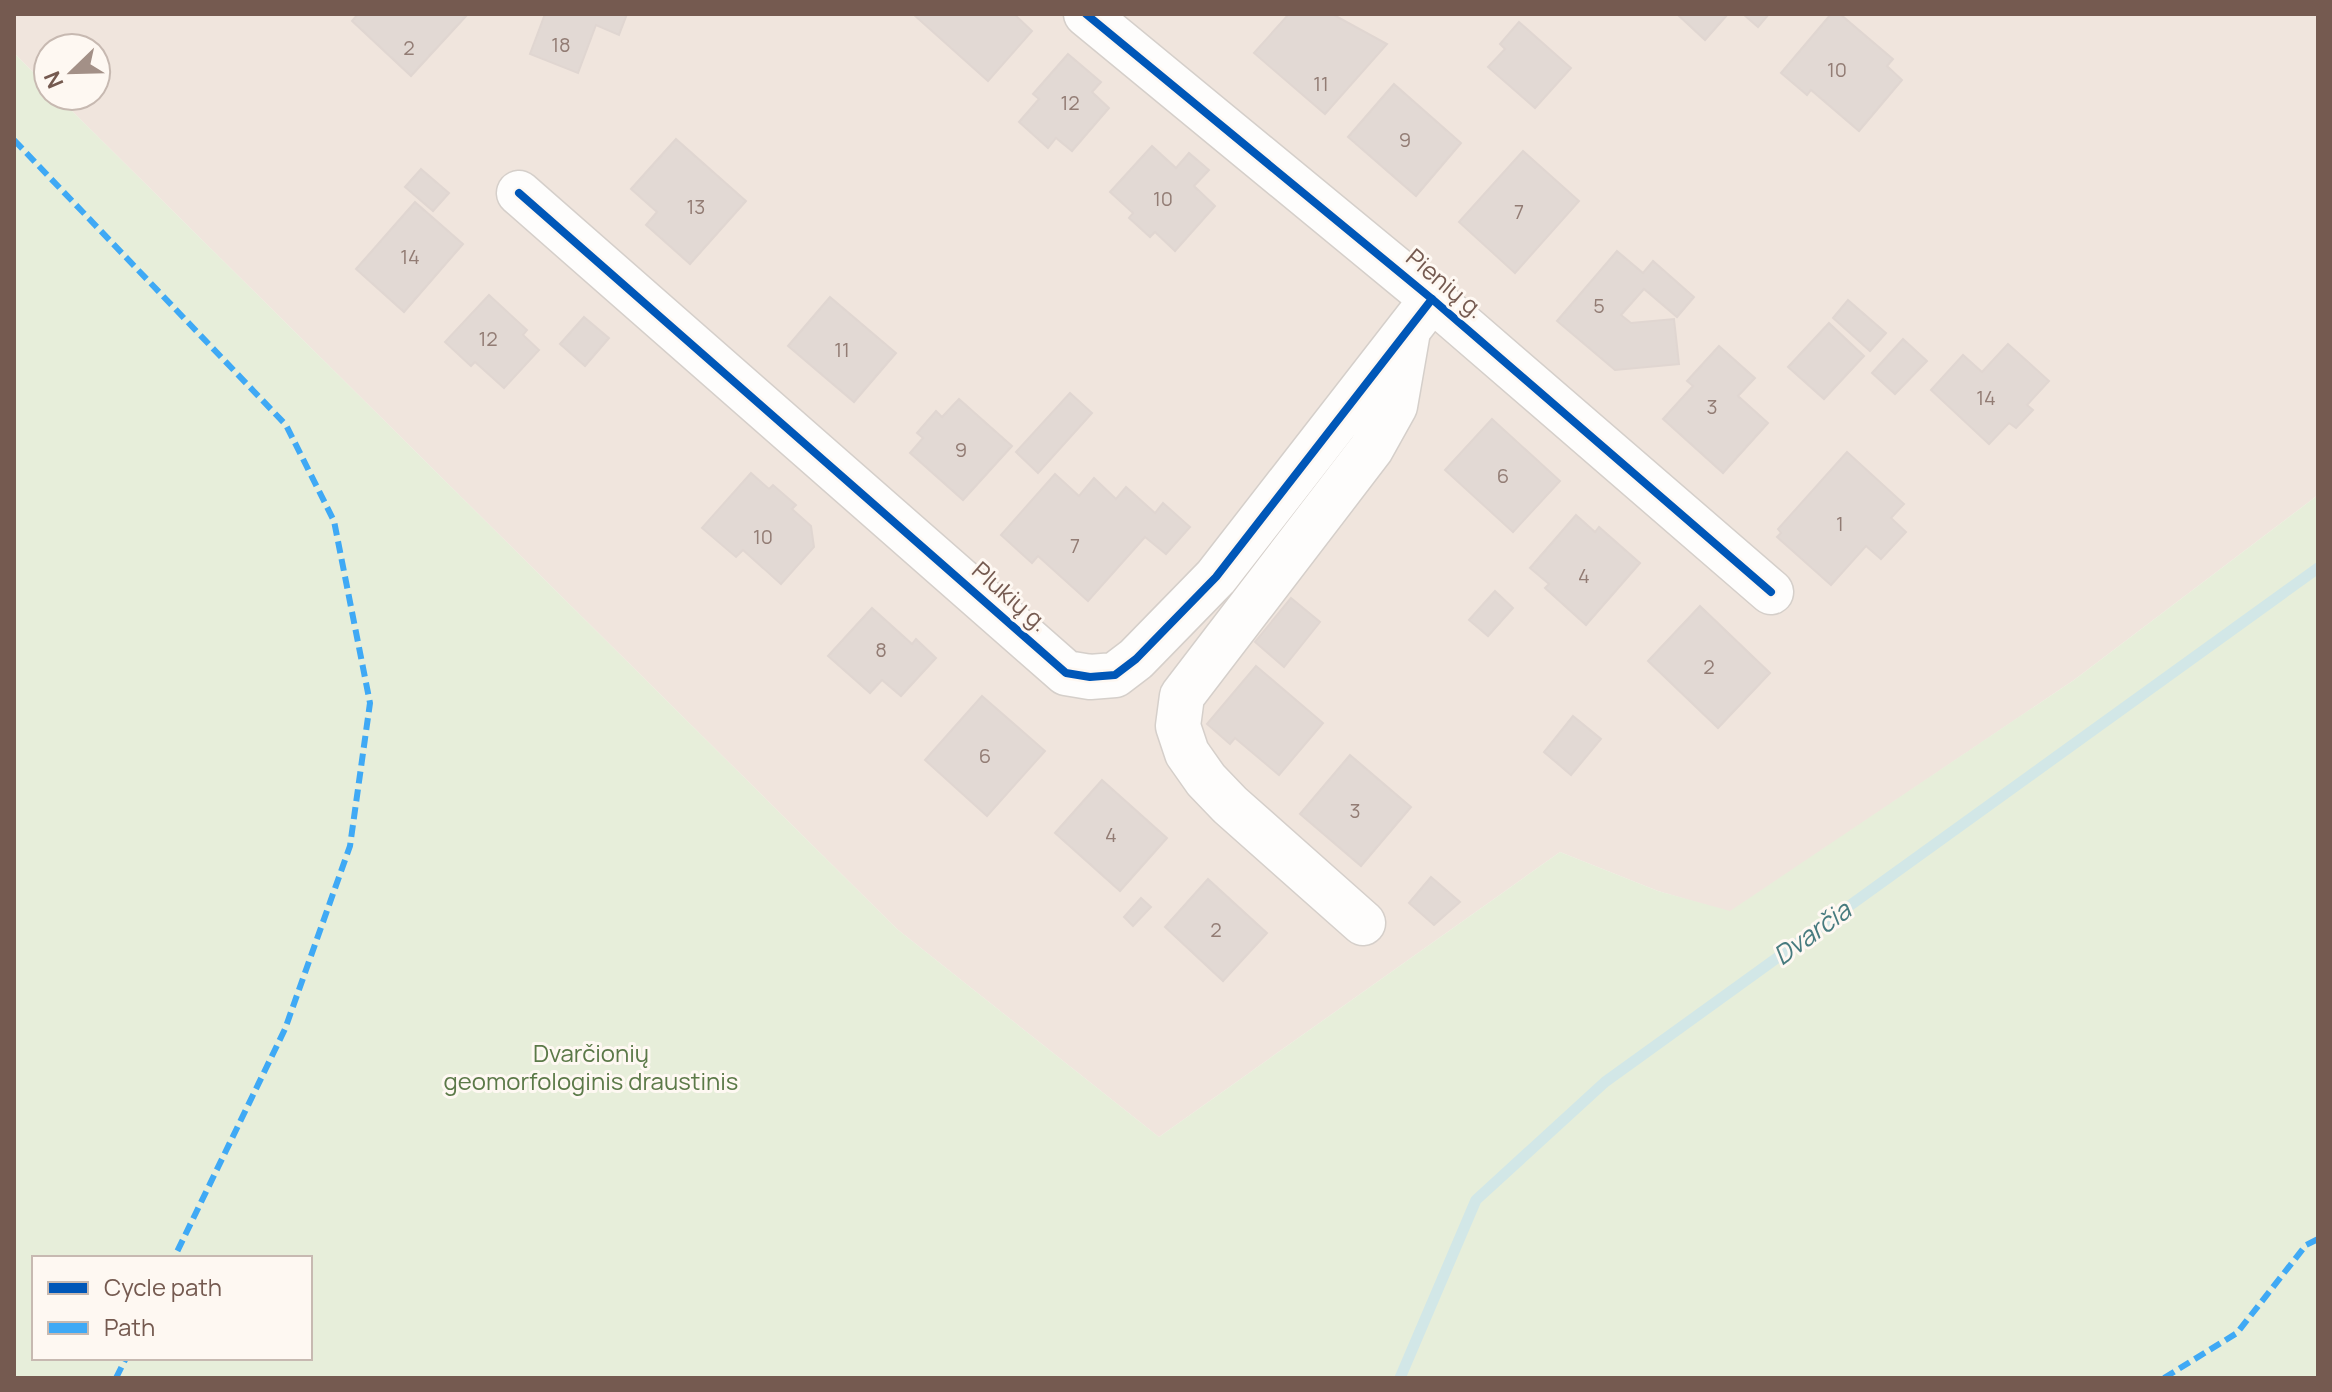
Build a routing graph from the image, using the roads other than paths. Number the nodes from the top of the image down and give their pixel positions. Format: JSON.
{"nodes":[{"id":1,"x":1086,"y":14,"type":"edge"},
{"id":2,"x":519,"y":193,"type":"dead end"},
{"id":3,"x":1420,"y":315,"type":"junction"},
{"id":4,"x":1771,"y":592,"type":"dead end"},
{"id":5,"x":1363,"y":923,"type":"dead end"}],
"edges":[{"from":1,"to":3,"type":"street","name":"Pienių g."},
{"from":2,"to":3,"type":"street","name":"Plukių g."},
{"from":3,"to":4,"type":"street","name":"Pienių g."},
{"from":3,"to":5,"type":"street"}]}
